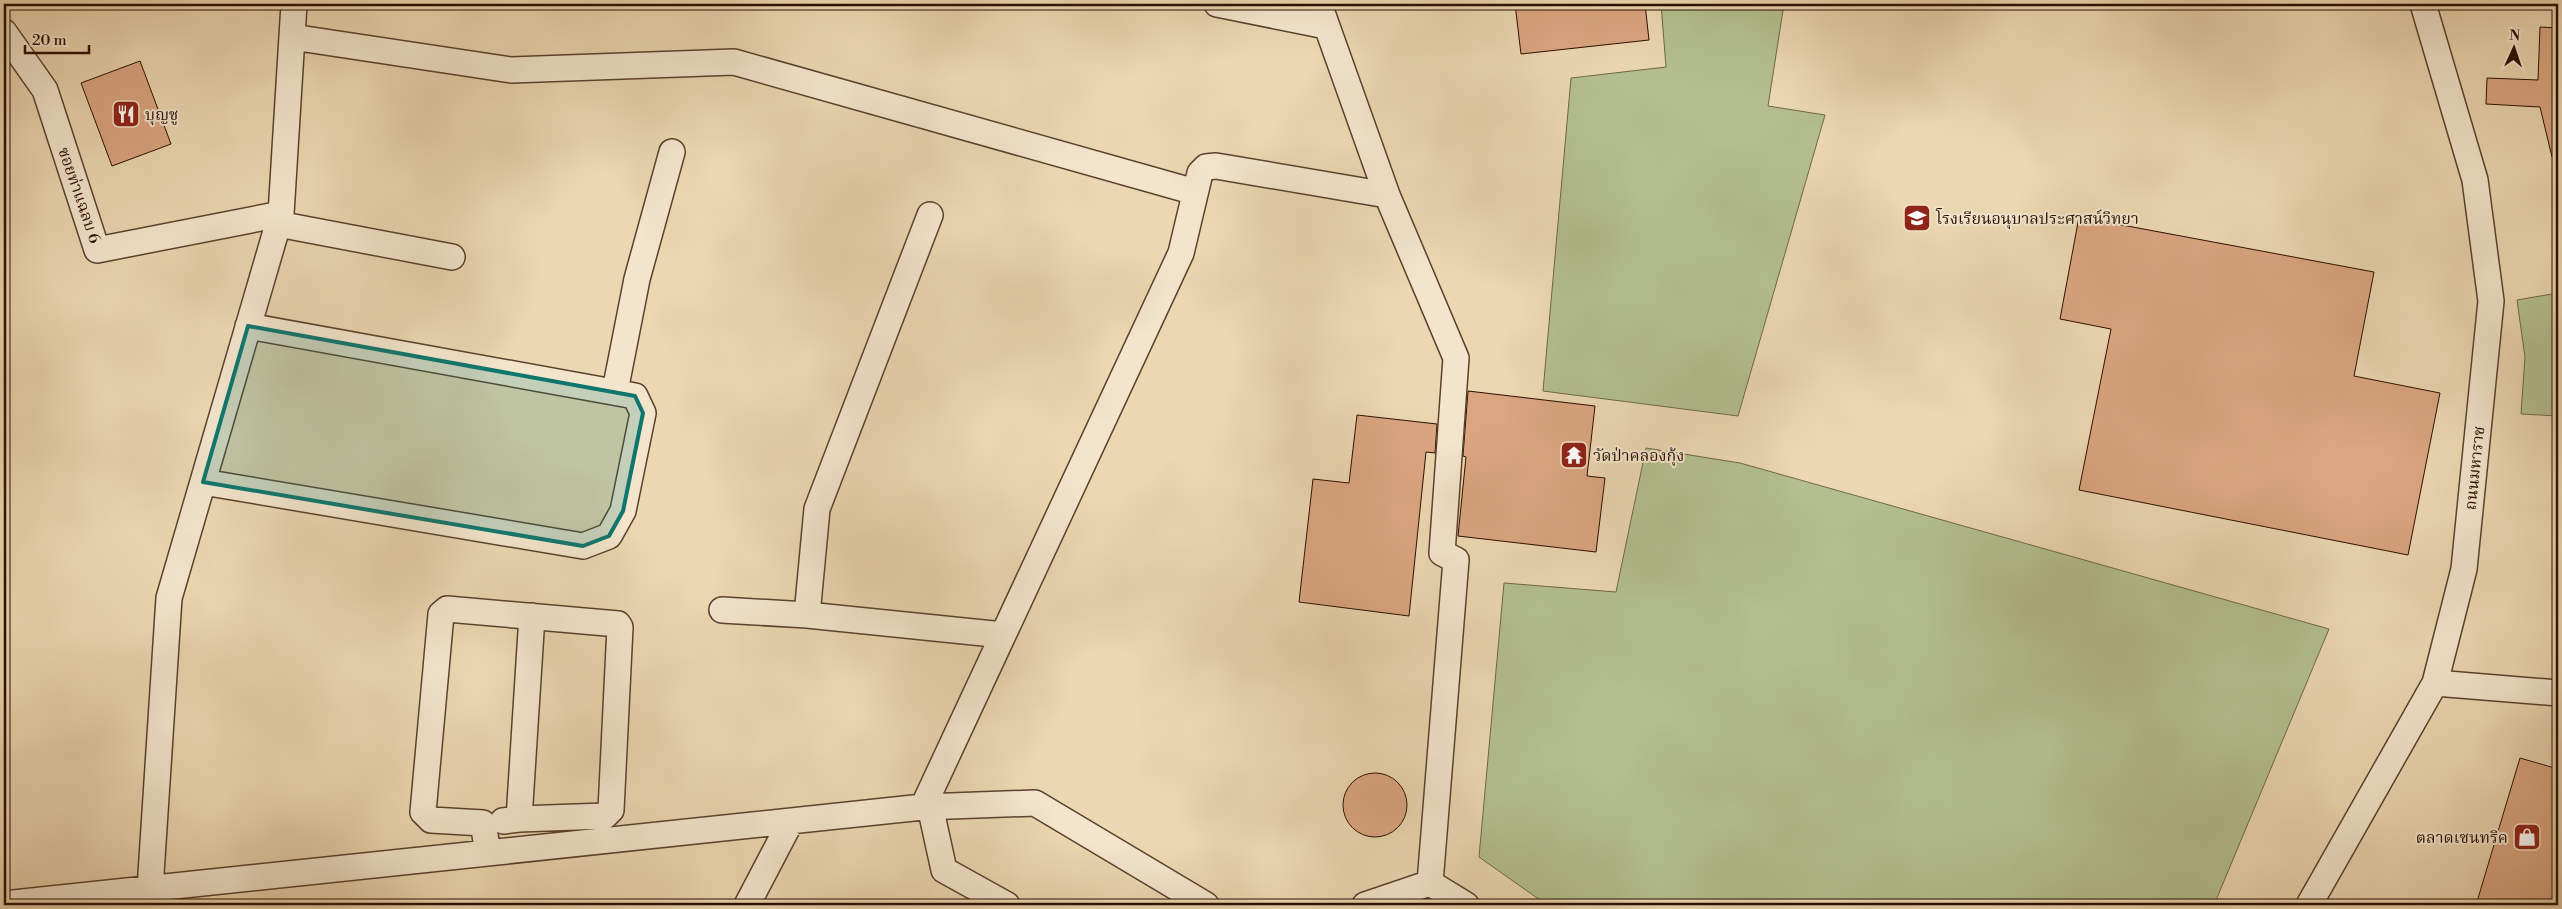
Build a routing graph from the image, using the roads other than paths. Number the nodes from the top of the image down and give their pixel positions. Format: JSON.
{"nodes":[{"id":1,"x":294,"y":4,"type":"edge"},
{"id":2,"x":1217,"y":4,"type":"edge"},
{"id":3,"x":2423,"y":4,"type":"edge"},
{"id":4,"x":1322,"y":15,"type":"edge"},
{"id":5,"x":4,"y":32,"type":"edge"},
{"id":6,"x":292,"y":37,"type":"junction"},
{"id":7,"x":672,"y":152,"type":"dead end"},
{"id":8,"x":1195,"y":192,"type":"junction"},
{"id":9,"x":1387,"y":195,"type":"junction"},
{"id":10,"x":930,"y":215,"type":"dead end"},
{"id":11,"x":279,"y":219,"type":"junction"},
{"id":12,"x":452,"y":257,"type":"dead end"},
{"id":13,"x":248,"y":326,"type":"junction"},
{"id":14,"x":615,"y":391,"type":"junction"},
{"id":15,"x":203,"y":482,"type":"junction"},
{"id":16,"x":722,"y":610,"type":"dead end"},
{"id":17,"x":807,"y":615,"type":"junction"},
{"id":18,"x":532,"y":616,"type":"junction"},
{"id":19,"x":1003,"y":635,"type":"junction"},
{"id":20,"x":2435,"y":683,"type":"junction"},
{"id":21,"x":2558,"y":693,"type":"edge"},
{"id":22,"x":927,"y":807,"type":"junction"},
{"id":23,"x":519,"y":819,"type":"junction"},
{"id":24,"x":791,"y":820,"type":"junction"},
{"id":25,"x":483,"y":823,"type":"junction"},
{"id":26,"x":488,"y":853,"type":"junction"},
{"id":27,"x":1430,"y":883,"type":"junction"},
{"id":28,"x":152,"y":897,"type":"edge"},
{"id":29,"x":2318,"y":903,"type":"edge"},
{"id":30,"x":4,"y":904,"type":"edge"},
{"id":31,"x":747,"y":905,"type":"edge"},
{"id":32,"x":1007,"y":905,"type":"edge"},
{"id":33,"x":1206,"y":905,"type":"edge"},
{"id":34,"x":1366,"y":905,"type":"edge"},
{"id":35,"x":1466,"y":905,"type":"edge"}],
"edges":[{"from":1,"to":6,"type":"street"},
{"from":2,"to":4,"type":"street"},
{"from":3,"to":20,"type":"street","name":"ถนนมหาราช"},
{"from":4,"to":9,"type":"street"},
{"from":5,"to":11,"type":"street","name":"ซอยท่าแฉลบ 6"},
{"from":6,"to":8,"type":"street"},
{"from":6,"to":11,"type":"street"},
{"from":7,"to":14,"type":"street"},
{"from":8,"to":9,"type":"street"},
{"from":8,"to":19,"type":"street"},
{"from":9,"to":27,"type":"street"},
{"from":10,"to":17,"type":"street"},
{"from":11,"to":12,"type":"street"},
{"from":11,"to":13,"type":"street"},
{"from":13,"to":14,"type":"street"},
{"from":13,"to":15,"type":"street"},
{"from":14,"to":15,"type":"street"},
{"from":15,"to":28,"type":"street"},
{"from":16,"to":17,"type":"street"},
{"from":17,"to":19,"type":"street"},
{"from":18,"to":23,"type":"street"},
{"from":18,"to":23,"type":"street"},
{"from":18,"to":25,"type":"street"},
{"from":19,"to":22,"type":"street"},
{"from":20,"to":21,"type":"street"},
{"from":20,"to":29,"type":"street","name":"ถนนมหาราช"},
{"from":22,"to":24,"type":"street"},
{"from":22,"to":32,"type":"street"},
{"from":22,"to":33,"type":"street"},
{"from":23,"to":25,"type":"street"},
{"from":24,"to":26,"type":"street"},
{"from":24,"to":31,"type":"street"},
{"from":25,"to":26,"type":"street"},
{"from":26,"to":28,"type":"street"},
{"from":27,"to":34,"type":"street"},
{"from":27,"to":35,"type":"street"},
{"from":28,"to":30,"type":"street"}]}
